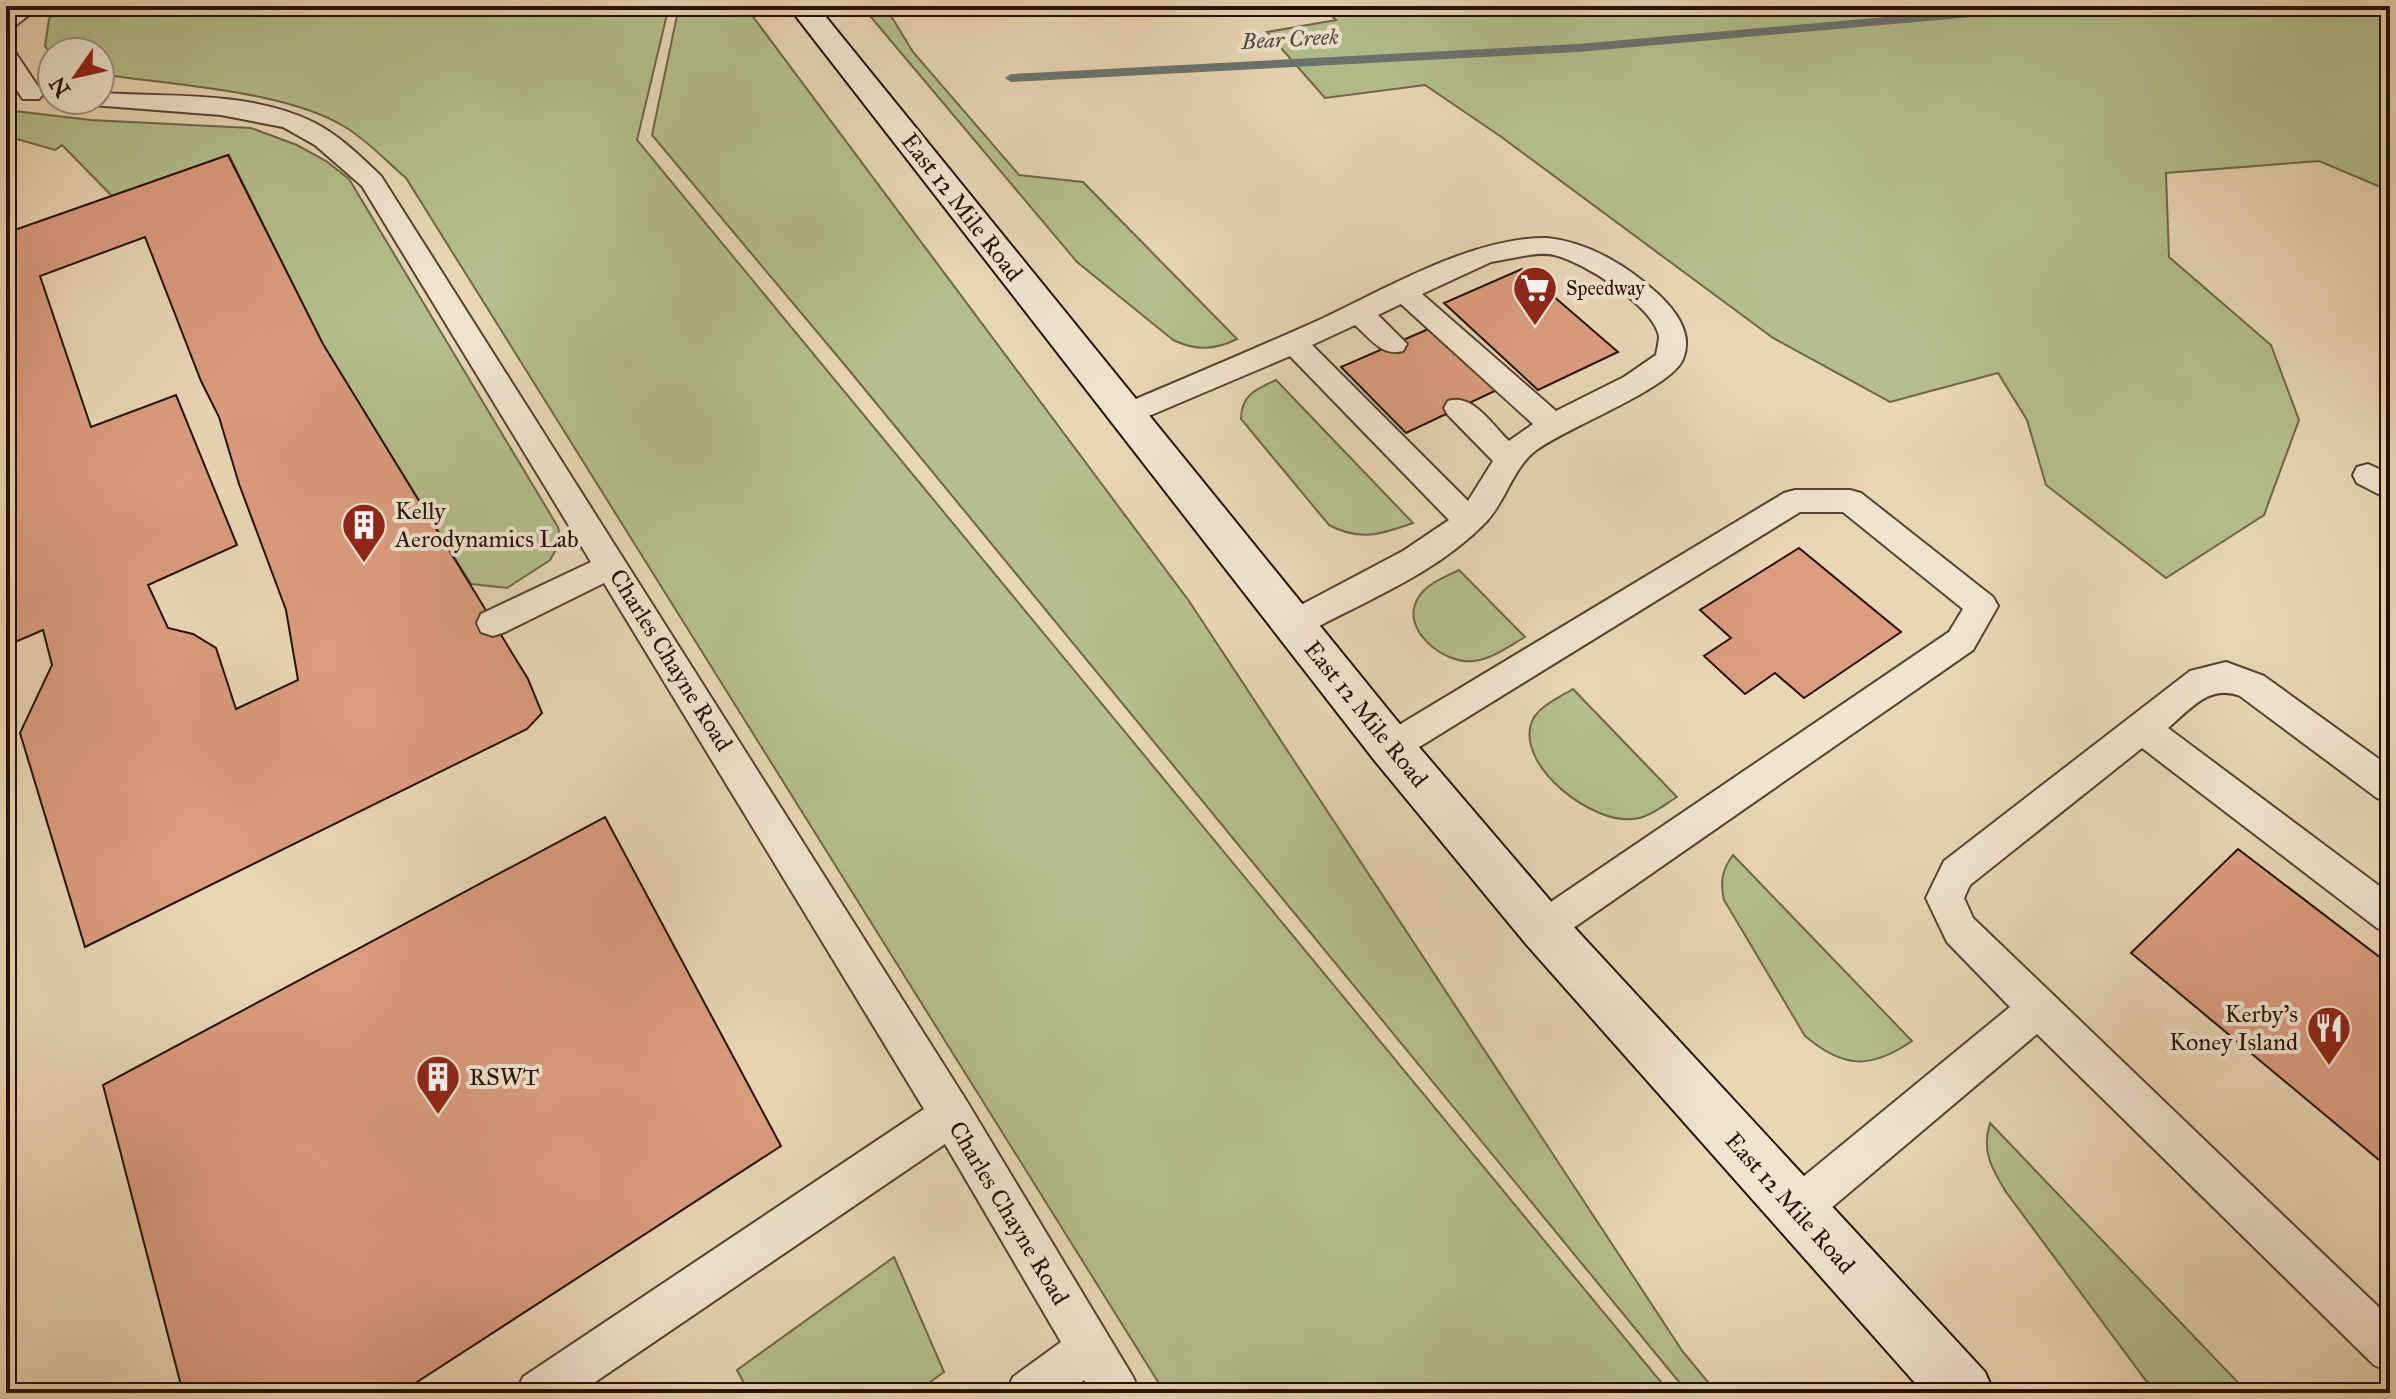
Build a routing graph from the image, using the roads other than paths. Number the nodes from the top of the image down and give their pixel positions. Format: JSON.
{"nodes":[{"id":1,"x":29,"y":6,"type":"edge"},
{"id":2,"x":802,"y":6,"type":"edge"},
{"id":3,"x":6,"y":22,"type":"edge"},
{"id":4,"x":6,"y":55,"type":"edge"},
{"id":5,"x":36,"y":89,"type":"edge"},
{"id":6,"x":6,"y":91,"type":"edge"},
{"id":7,"x":36,"y":94,"type":"edge"},
{"id":8,"x":116,"y":101,"type":"edge"},
{"id":9,"x":1404,"y":292,"type":"junction"},
{"id":10,"x":1358,"y":312,"type":"junction"},
{"id":11,"x":1293,"y":342,"type":"junction"},
{"id":12,"x":1393,"y":344,"type":"dead end"},
{"id":13,"x":1458,"y":408,"type":"dead end"},
{"id":14,"x":1127,"y":414,"type":"junction"},
{"id":15,"x":1554,"y":426,"type":"junction"},
{"id":16,"x":1510,"y":460,"type":"junction"},
{"id":17,"x":1468,"y":520,"type":"junction"},
{"id":18,"x":613,"y":565,"type":"junction"},
{"id":19,"x":493,"y":623,"type":"dead end"},
{"id":20,"x":1294,"y":624,"type":"junction"},
{"id":21,"x":2142,"y":728,"type":"junction"},
{"id":22,"x":1391,"y":747,"type":"junction"},
{"id":23,"x":2390,"y":787,"type":"edge"},
{"id":24,"x":2390,"y":916,"type":"edge"},
{"id":25,"x":1543,"y":928,"type":"junction"},
{"id":26,"x":2038,"y":1008,"type":"junction"},
{"id":27,"x":951,"y":1115,"type":"junction"},
{"id":28,"x":1796,"y":1210,"type":"junction"},
{"id":29,"x":1090,"y":1348,"type":"junction"},
{"id":30,"x":2390,"y":1349,"type":"edge"},
{"id":31,"x":539,"y":1393,"type":"edge"},
{"id":32,"x":1029,"y":1393,"type":"edge"},
{"id":33,"x":1117,"y":1393,"type":"edge"},
{"id":34,"x":1964,"y":1393,"type":"edge"}],
"edges":[{"from":1,"to":3,"type":"lane"},
{"from":2,"to":14,"type":"main road","name":"East 12 Mile Road"},
{"from":4,"to":5,"type":"lane"},
{"from":6,"to":7,"type":"lane"},
{"from":8,"to":18,"type":"lane","name":"Charles Chayne Road"},
{"from":9,"to":10,"type":"lane"},
{"from":9,"to":15,"type":"lane"},
{"from":9,"to":15,"type":"lane"},
{"from":10,"to":11,"type":"lane"},
{"from":10,"to":12,"type":"lane"},
{"from":11,"to":14,"type":"lane"},
{"from":11,"to":17,"type":"lane"},
{"from":13,"to":16,"type":"lane"},
{"from":14,"to":20,"type":"main road","name":"East 12 Mile Road"},
{"from":15,"to":16,"type":"lane"},
{"from":16,"to":17,"type":"lane"},
{"from":17,"to":20,"type":"lane"},
{"from":18,"to":19,"type":"lane"},
{"from":18,"to":27,"type":"lane","name":"Charles Chayne Road"},
{"from":20,"to":22,"type":"main road","name":"East 12 Mile Road"},
{"from":21,"to":23,"type":"lane"},
{"from":21,"to":24,"type":"lane"},
{"from":21,"to":26,"type":"lane"},
{"from":22,"to":25,"type":"main road","name":"East 12 Mile Road"},
{"from":22,"to":25,"type":"lane"},
{"from":25,"to":28,"type":"main road","name":"East 12 Mile Road"},
{"from":26,"to":28,"type":"lane"},
{"from":26,"to":30,"type":"lane"},
{"from":27,"to":29,"type":"lane","name":"Charles Chayne Road"},
{"from":27,"to":31,"type":"lane"},
{"from":28,"to":34,"type":"main road","name":"East 12 Mile Road"},
{"from":29,"to":32,"type":"lane"},
{"from":29,"to":33,"type":"lane","name":"Charles Chayne Road"}]}
